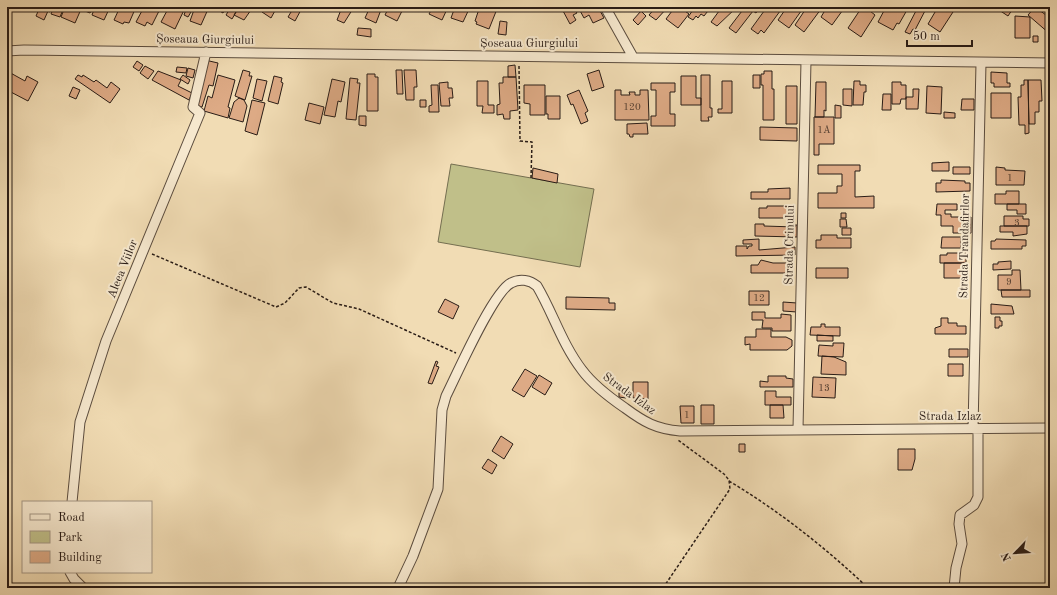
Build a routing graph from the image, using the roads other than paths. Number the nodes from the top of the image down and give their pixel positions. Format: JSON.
{"nodes":[{"id":1,"x":605,"y":7,"type":"edge"},
{"id":2,"x":7,"y":52,"type":"edge"},
{"id":3,"x":206,"y":52,"type":"junction"},
{"id":4,"x":633,"y":57,"type":"junction"},
{"id":5,"x":806,"y":60,"type":"junction"},
{"id":6,"x":981,"y":63,"type":"junction"},
{"id":7,"x":1050,"y":63,"type":"edge"},
{"id":8,"x":1050,"y":428,"type":"edge"},
{"id":9,"x":798,"y":429,"type":"junction"},
{"id":10,"x":975,"y":429,"type":"junction"},
{"id":11,"x":72,"y":501,"type":"edge"},
{"id":12,"x":71,"y":573,"type":"edge"},
{"id":13,"x":83,"y":588,"type":"edge"},
{"id":14,"x":398,"y":588,"type":"edge"},
{"id":15,"x":954,"y":588,"type":"edge"}],
"edges":[{"from":1,"to":4,"type":"street"},
{"from":2,"to":3,"type":"street","name":"Șoseaua Giurgiului"},
{"from":3,"to":4,"type":"street","name":"Șoseaua Giurgiului"},
{"from":3,"to":11,"type":"street","name":"Aleea Viilor"},
{"from":4,"to":5,"type":"street","name":"Șoseaua Giurgiului"},
{"from":5,"to":6,"type":"street","name":"Șoseaua Giurgiului"},
{"from":5,"to":9,"type":"street","name":"Strada Crinului"},
{"from":6,"to":7,"type":"street","name":"Șoseaua Giurgiului"},
{"from":6,"to":10,"type":"street","name":"Strada Trandafirilor"},
{"from":8,"to":10,"type":"street","name":"Strada Izlaz"},
{"from":9,"to":10,"type":"street","name":"Strada Izlaz"},
{"from":9,"to":14,"type":"street","name":"Strada Izlaz"},
{"from":10,"to":15,"type":"street","name":"Strada Trandafirilor"},
{"from":12,"to":13,"type":"street"}]}
